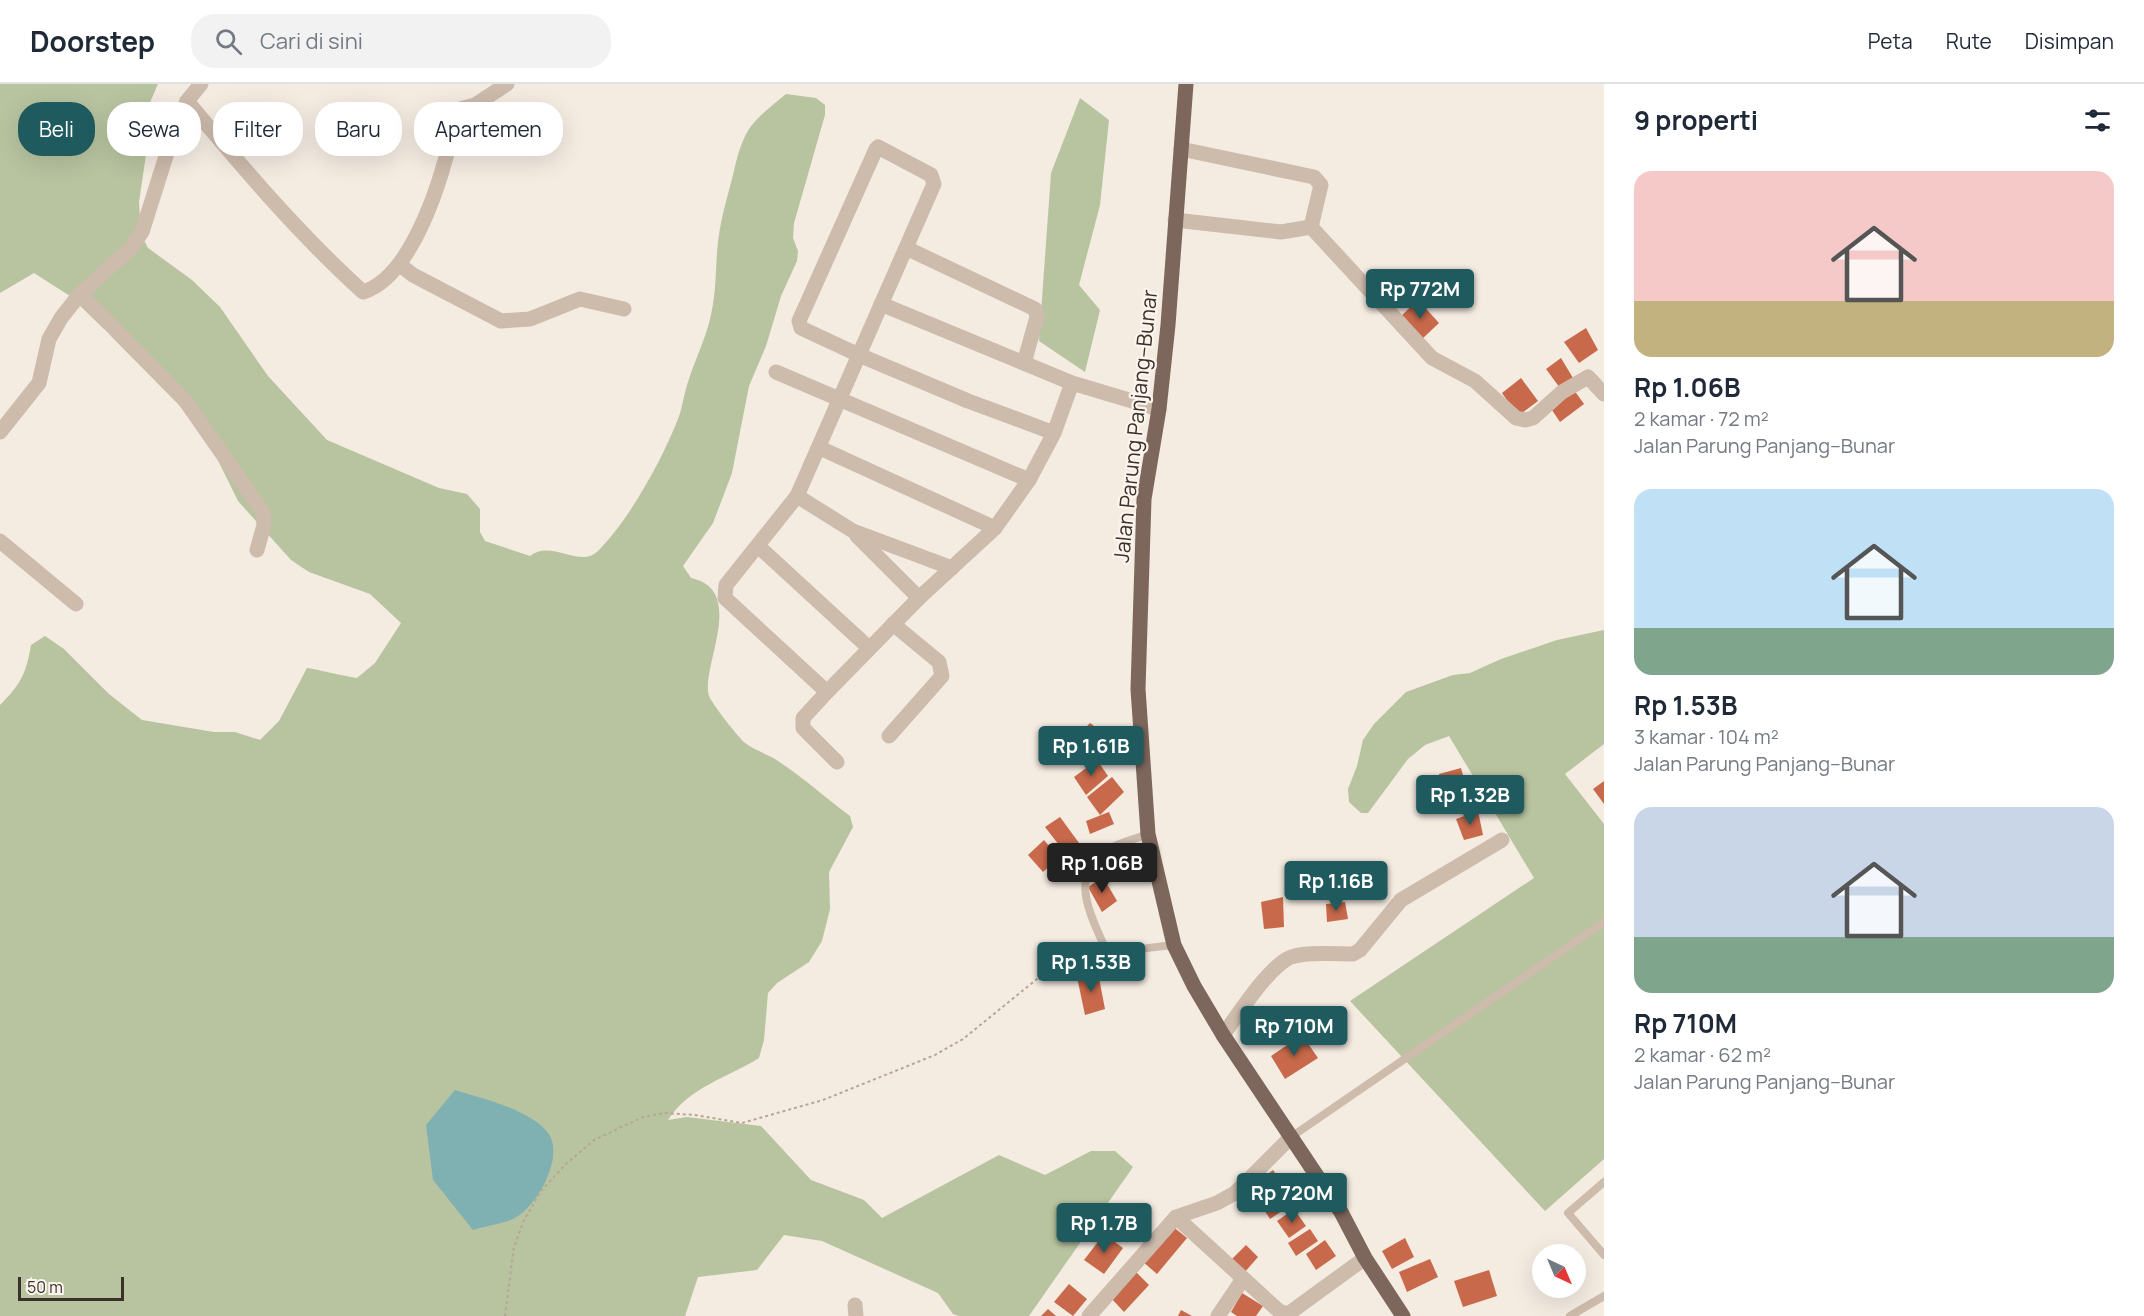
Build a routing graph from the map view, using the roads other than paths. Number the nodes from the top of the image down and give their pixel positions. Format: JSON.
{"nodes":[{"id":1,"x":201,"y":84,"type":"edge"},
{"id":2,"x":507,"y":84,"type":"edge"},
{"id":3,"x":1186,"y":84,"type":"edge"},
{"id":4,"x":187,"y":101,"type":"junction"},
{"id":5,"x":1180,"y":149,"type":"junction"},
{"id":6,"x":1175,"y":220,"type":"junction"},
{"id":7,"x":1311,"y":227,"type":"junction"},
{"id":8,"x":906,"y":248,"type":"junction"},
{"id":9,"x":400,"y":265,"type":"junction"},
{"id":10,"x":80,"y":294,"type":"junction"},
{"id":11,"x":881,"y":304,"type":"junction"},
{"id":12,"x":624,"y":309,"type":"dead end"},
{"id":13,"x":859,"y":355,"type":"junction"},
{"id":14,"x":1024,"y":363,"type":"junction"},
{"id":15,"x":776,"y":372,"type":"dead end"},
{"id":16,"x":1072,"y":383,"type":"junction"},
{"id":17,"x":1604,"y":394,"type":"edge"},
{"id":18,"x":840,"y":400,"type":"junction"},
{"id":19,"x":1159,"y":409,"type":"junction"},
{"id":20,"x":0,"y":432,"type":"edge"},
{"id":21,"x":1054,"y":432,"type":"junction"},
{"id":22,"x":820,"y":448,"type":"junction"},
{"id":23,"x":1029,"y":480,"type":"junction"},
{"id":24,"x":798,"y":496,"type":"junction"},
{"id":25,"x":995,"y":528,"type":"junction"},
{"id":26,"x":853,"y":531,"type":"junction"},
{"id":27,"x":0,"y":541,"type":"edge"},
{"id":28,"x":758,"y":546,"type":"junction"},
{"id":29,"x":257,"y":550,"type":"dead end"},
{"id":30,"x":952,"y":568,"type":"junction"},
{"id":31,"x":919,"y":598,"type":"junction"},
{"id":32,"x":76,"y":604,"type":"dead end"},
{"id":33,"x":893,"y":624,"type":"junction"},
{"id":34,"x":869,"y":648,"type":"junction"},
{"id":35,"x":827,"y":692,"type":"junction"},
{"id":36,"x":889,"y":736,"type":"dead end"},
{"id":37,"x":837,"y":762,"type":"dead end"},
{"id":38,"x":1148,"y":834,"type":"junction"},
{"id":39,"x":1502,"y":840,"type":"dead end"},
{"id":40,"x":1604,"y":921,"type":"edge"},
{"id":41,"x":1174,"y":945,"type":"junction"},
{"id":42,"x":1107,"y":953,"type":"junction"},
{"id":43,"x":1050,"y":970,"type":"road end"},
{"id":44,"x":1223,"y":1035,"type":"junction"},
{"id":45,"x":1291,"y":1137,"type":"junction"},
{"id":46,"x":1604,"y":1182,"type":"edge"},
{"id":47,"x":1176,"y":1217,"type":"junction"},
{"id":48,"x":1604,"y":1255,"type":"edge"},
{"id":49,"x":1365,"y":1258,"type":"junction"},
{"id":50,"x":1243,"y":1279,"type":"junction"},
{"id":51,"x":1604,"y":1296,"type":"edge"},
{"id":52,"x":1089,"y":1316,"type":"edge"},
{"id":53,"x":1218,"y":1316,"type":"edge"},
{"id":54,"x":1403,"y":1316,"type":"edge"},
{"id":55,"x":1570,"y":1316,"type":"edge"}],
"edges":[{"from":1,"to":4,"type":"street"},
{"from":2,"to":9,"type":"street"},
{"from":3,"to":5,"type":"main road","name":"Jalan Parung Panjang–Bunar"},
{"from":4,"to":9,"type":"street"},
{"from":4,"to":10,"type":"street"},
{"from":5,"to":6,"type":"main road","name":"Jalan Parung Panjang–Bunar"},
{"from":5,"to":7,"type":"street"},
{"from":6,"to":7,"type":"street"},
{"from":6,"to":19,"type":"main road","name":"Jalan Parung Panjang–Bunar"},
{"from":7,"to":17,"type":"street"},
{"from":8,"to":11,"type":"street"},
{"from":8,"to":13,"type":"street"},
{"from":8,"to":14,"type":"street"},
{"from":9,"to":12,"type":"street"},
{"from":10,"to":20,"type":"street"},
{"from":10,"to":29,"type":"street"},
{"from":11,"to":13,"type":"street"},
{"from":11,"to":14,"type":"street"},
{"from":13,"to":18,"type":"street"},
{"from":13,"to":21,"type":"street"},
{"from":14,"to":16,"type":"street"},
{"from":15,"to":18,"type":"street"},
{"from":16,"to":19,"type":"street"},
{"from":16,"to":21,"type":"street"},
{"from":18,"to":22,"type":"street"},
{"from":18,"to":23,"type":"street"},
{"from":19,"to":38,"type":"main road","name":"Jalan Parung Panjang–Bunar"},
{"from":21,"to":23,"type":"street"},
{"from":22,"to":24,"type":"street"},
{"from":22,"to":25,"type":"street"},
{"from":23,"to":25,"type":"street"},
{"from":24,"to":26,"type":"street"},
{"from":24,"to":28,"type":"street"},
{"from":25,"to":30,"type":"street"},
{"from":26,"to":30,"type":"street"},
{"from":26,"to":31,"type":"street"},
{"from":27,"to":32,"type":"street"},
{"from":28,"to":34,"type":"street"},
{"from":28,"to":35,"type":"street"},
{"from":30,"to":31,"type":"street"},
{"from":31,"to":33,"type":"street"},
{"from":33,"to":34,"type":"street"},
{"from":33,"to":36,"type":"street"},
{"from":34,"to":35,"type":"street"},
{"from":35,"to":37,"type":"street"},
{"from":38,"to":41,"type":"main road","name":"Jalan Parung Panjang–Bunar"},
{"from":38,"to":42,"type":"lane"},
{"from":39,"to":44,"type":"street"},
{"from":40,"to":45,"type":"lane"},
{"from":41,"to":42,"type":"lane"},
{"from":41,"to":44,"type":"main road","name":"Jalan Parung Panjang–Bunar"},
{"from":42,"to":43,"type":"lane"},
{"from":44,"to":45,"type":"main road","name":"Jalan Parung Panjang–Bunar"},
{"from":45,"to":47,"type":"street"},
{"from":45,"to":49,"type":"main road","name":"Jalan Parung Panjang–Bunar"},
{"from":46,"to":48,"type":"lane"},
{"from":47,"to":50,"type":"street"},
{"from":47,"to":52,"type":"street"},
{"from":49,"to":50,"type":"street"},
{"from":49,"to":54,"type":"main road","name":"Jalan Parung Panjang–Bunar"},
{"from":50,"to":53,"type":"street"},
{"from":51,"to":55,"type":"lane"}]}
